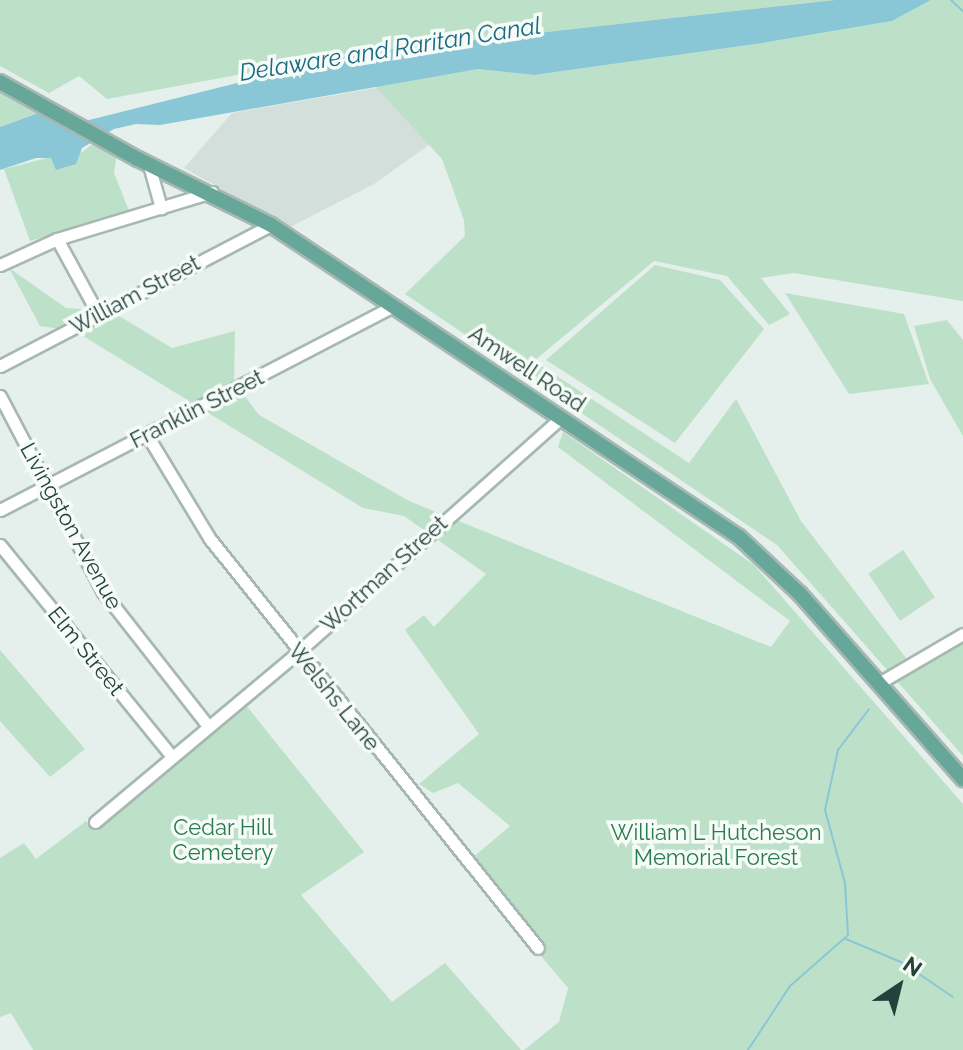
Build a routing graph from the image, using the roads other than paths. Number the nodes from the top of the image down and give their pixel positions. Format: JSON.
{"nodes":[{"id":1,"x":0,"y":82,"type":"edge"},
{"id":2,"x":149,"y":165,"type":"junction"},
{"id":3,"x":212,"y":192,"type":"junction"},
{"id":4,"x":161,"y":208,"type":"junction"},
{"id":5,"x":271,"y":225,"type":"junction"},
{"id":6,"x":57,"y":239,"type":"junction"},
{"id":7,"x":0,"y":265,"type":"edge"},
{"id":8,"x":394,"y":306,"type":"junction"},
{"id":9,"x":98,"y":314,"type":"junction"},
{"id":10,"x":0,"y":366,"type":"edge"},
{"id":11,"x":0,"y":396,"type":"edge"},
{"id":12,"x":561,"y":418,"type":"junction"},
{"id":13,"x":147,"y":435,"type":"junction"},
{"id":14,"x":47,"y":487,"type":"junction"},
{"id":15,"x":0,"y":510,"type":"edge"},
{"id":16,"x":0,"y":545,"type":"edge"},
{"id":17,"x":963,"y":634,"type":"edge"},
{"id":18,"x":298,"y":652,"type":"junction"},
{"id":19,"x":879,"y":683,"type":"junction"},
{"id":20,"x":208,"y":726,"type":"junction"},
{"id":21,"x":172,"y":757,"type":"junction"},
{"id":22,"x":963,"y":779,"type":"edge"},
{"id":23,"x":95,"y":822,"type":"dead end"},
{"id":24,"x":538,"y":948,"type":"dead end"}],
"edges":[{"from":1,"to":2,"type":"main road","name":"Amwell Road"},
{"from":2,"to":3,"type":"main road","name":"Amwell Road"},
{"from":2,"to":4,"type":"street"},
{"from":3,"to":4,"type":"street"},
{"from":3,"to":5,"type":"main road","name":"Amwell Road"},
{"from":4,"to":6,"type":"street"},
{"from":5,"to":8,"type":"main road","name":"Amwell Road"},
{"from":5,"to":9,"type":"street","name":"William Street"},
{"from":6,"to":7,"type":"street"},
{"from":6,"to":9,"type":"street"},
{"from":8,"to":12,"type":"main road","name":"Amwell Road"},
{"from":8,"to":13,"type":"street","name":"Franklin Street"},
{"from":9,"to":10,"type":"street","name":"William Street"},
{"from":11,"to":14,"type":"street","name":"Livingston Avenue"},
{"from":12,"to":18,"type":"street","name":"Wortman Street"},
{"from":12,"to":19,"type":"main road","name":"Amwell Road"},
{"from":13,"to":14,"type":"street","name":"Franklin Street"},
{"from":13,"to":18,"type":"street","name":"Welshs Lane"},
{"from":14,"to":15,"type":"street","name":"Franklin Street"},
{"from":14,"to":20,"type":"street","name":"Livingston Avenue"},
{"from":16,"to":21,"type":"street","name":"Elm Street"},
{"from":17,"to":19,"type":"street"},
{"from":18,"to":20,"type":"street","name":"Wortman Street"},
{"from":18,"to":24,"type":"street","name":"Welshs Lane"},
{"from":19,"to":22,"type":"main road","name":"Amwell Road"},
{"from":20,"to":21,"type":"street","name":"Wortman Street"},
{"from":21,"to":23,"type":"street","name":"Wortman Street"}]}
